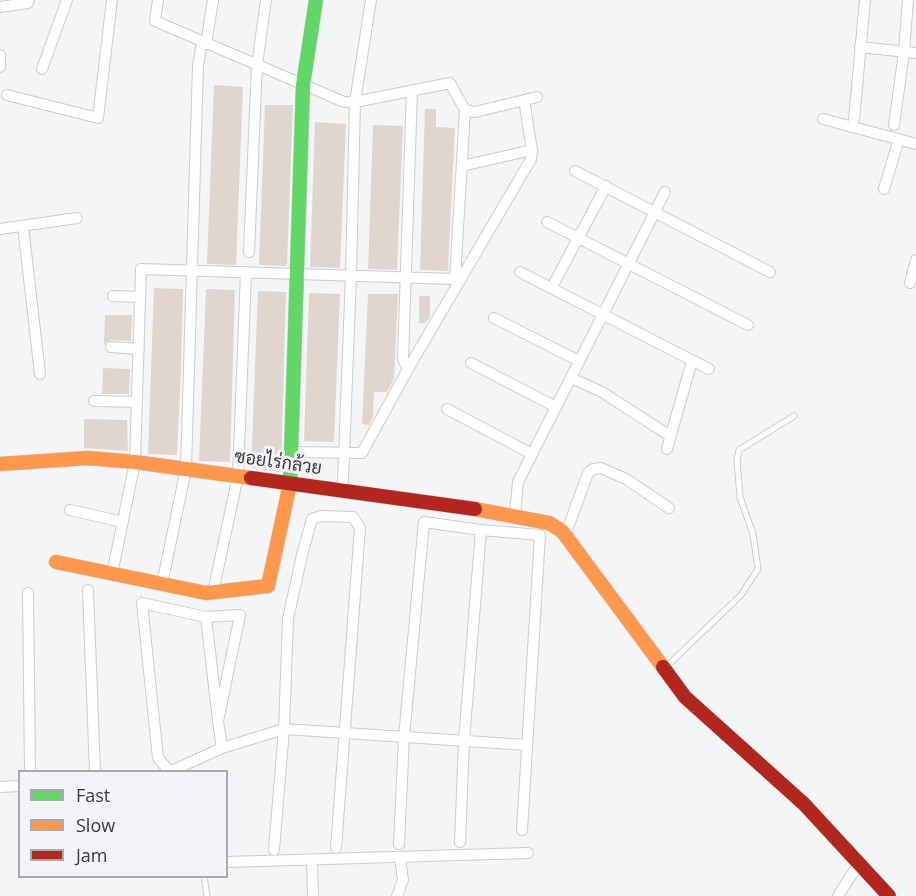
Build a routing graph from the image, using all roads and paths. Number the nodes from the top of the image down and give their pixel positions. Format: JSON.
{"nodes":[{"id":1,"x":29,"y":0,"type":"edge"},
{"id":2,"x":67,"y":0,"type":"edge"},
{"id":3,"x":112,"y":0,"type":"edge"},
{"id":4,"x":158,"y":0,"type":"edge"},
{"id":5,"x":213,"y":0,"type":"edge"},
{"id":6,"x":266,"y":0,"type":"edge"},
{"id":7,"x":316,"y":0,"type":"edge"},
{"id":8,"x":371,"y":0,"type":"edge"},
{"id":9,"x":865,"y":0,"type":"edge"},
{"id":10,"x":908,"y":0,"type":"edge"},
{"id":11,"x":0,"y":7,"type":"edge"},
{"id":12,"x":204,"y":43,"type":"junction"},
{"id":13,"x":860,"y":47,"type":"junction"},
{"id":14,"x":904,"y":52,"type":"junction"},
{"id":15,"x":0,"y":54,"type":"edge"},
{"id":16,"x":916,"y":54,"type":"edge"},
{"id":17,"x":257,"y":65,"type":"junction"},
{"id":18,"x":0,"y":67,"type":"edge"},
{"id":19,"x":42,"y":69,"type":"dead end"},
{"id":20,"x":303,"y":85,"type":"junction"},
{"id":21,"x":412,"y":90,"type":"junction"},
{"id":22,"x":8,"y":95,"type":"dead end"},
{"id":23,"x":537,"y":97,"type":"dead end"},
{"id":24,"x":524,"y":100,"type":"junction"},
{"id":25,"x":355,"y":102,"type":"junction"},
{"id":26,"x":465,"y":110,"type":"junction"},
{"id":27,"x":823,"y":119,"type":"dead end"},
{"id":28,"x":854,"y":120,"type":"dead end"},
{"id":29,"x":894,"y":125,"type":"dead end"},
{"id":30,"x":899,"y":139,"type":"junction"},
{"id":31,"x":916,"y":144,"type":"edge"},
{"id":32,"x":532,"y":150,"type":"junction"},
{"id":33,"x":462,"y":166,"type":"junction"},
{"id":34,"x":575,"y":171,"type":"dead end"},
{"id":35,"x":606,"y":186,"type":"junction"},
{"id":36,"x":884,"y":189,"type":"dead end"},
{"id":37,"x":665,"y":192,"type":"dead end"},
{"id":38,"x":655,"y":212,"type":"junction"},
{"id":39,"x":77,"y":218,"type":"dead end"},
{"id":40,"x":547,"y":222,"type":"dead end"},
{"id":41,"x":23,"y":226,"type":"junction"},
{"id":42,"x":0,"y":229,"type":"edge"},
{"id":43,"x":578,"y":237,"type":"junction"},
{"id":44,"x":249,"y":252,"type":"dead end"},
{"id":45,"x":916,"y":260,"type":"edge"},
{"id":46,"x":629,"y":263,"type":"junction"},
{"id":47,"x":192,"y":270,"type":"junction"},
{"id":48,"x":246,"y":272,"type":"junction"},
{"id":49,"x":520,"y":272,"type":"dead end"},
{"id":50,"x":770,"y":272,"type":"dead end"},
{"id":51,"x":297,"y":274,"type":"junction"},
{"id":52,"x":351,"y":275,"type":"junction"},
{"id":53,"x":406,"y":277,"type":"junction"},
{"id":54,"x":457,"y":280,"type":"junction"},
{"id":55,"x":910,"y":283,"type":"dead end"},
{"id":56,"x":552,"y":287,"type":"junction"},
{"id":57,"x":113,"y":296,"type":"dead end"},
{"id":58,"x":140,"y":297,"type":"junction"},
{"id":59,"x":603,"y":314,"type":"junction"},
{"id":60,"x":494,"y":318,"type":"dead end"},
{"id":61,"x":748,"y":325,"type":"dead end"},
{"id":62,"x":111,"y":347,"type":"dead end"},
{"id":63,"x":139,"y":349,"type":"junction"},
{"id":64,"x":579,"y":361,"type":"junction"},
{"id":65,"x":692,"y":361,"type":"junction"},
{"id":66,"x":471,"y":363,"type":"dead end"},
{"id":67,"x":408,"y":369,"type":"junction"},
{"id":68,"x":709,"y":369,"type":"dead end"},
{"id":69,"x":40,"y":374,"type":"dead end"},
{"id":70,"x":571,"y":378,"type":"junction"},
{"id":71,"x":94,"y":401,"type":"dead end"},
{"id":72,"x":137,"y":402,"type":"junction"},
{"id":73,"x":556,"y":407,"type":"junction"},
{"id":74,"x":447,"y":409,"type":"dead end"},
{"id":75,"x":794,"y":416,"type":"dead end"},
{"id":76,"x":670,"y":436,"type":"junction"},
{"id":77,"x":667,"y":449,"type":"dead end"},
{"id":78,"x":291,"y":452,"type":"junction"},
{"id":79,"x":344,"y":453,"type":"junction"},
{"id":80,"x":532,"y":453,"type":"junction"},
{"id":81,"x":135,"y":462,"type":"junction"},
{"id":82,"x":0,"y":464,"type":"edge"},
{"id":83,"x":186,"y":469,"type":"junction"},
{"id":84,"x":238,"y":476,"type":"junction"},
{"id":85,"x":343,"y":481,"type":"dead end"},
{"id":86,"x":290,"y":484,"type":"junction"},
{"id":87,"x":669,"y":508,"type":"dead end"},
{"id":88,"x":70,"y":510,"type":"dead end"},
{"id":89,"x":515,"y":515,"type":"junction"},
{"id":90,"x":123,"y":522,"type":"junction"},
{"id":91,"x":481,"y":530,"type":"junction"},
{"id":92,"x":565,"y":536,"type":"junction"},
{"id":93,"x":56,"y":562,"type":"dead end"},
{"id":94,"x":112,"y":574,"type":"junction"},
{"id":95,"x":162,"y":584,"type":"junction"},
{"id":96,"x":88,"y":590,"type":"dead end"},
{"id":97,"x":213,"y":592,"type":"junction"},
{"id":98,"x":28,"y":593,"type":"dead end"},
{"id":99,"x":206,"y":617,"type":"junction"},
{"id":100,"x":664,"y":669,"type":"junction"},
{"id":101,"x":218,"y":721,"type":"junction"},
{"id":102,"x":284,"y":729,"type":"junction"},
{"id":103,"x":344,"y":733,"type":"junction"},
{"id":104,"x":404,"y":737,"type":"junction"},
{"id":105,"x":464,"y":741,"type":"junction"},
{"id":106,"x":527,"y":746,"type":"junction"},
{"id":107,"x":222,"y":748,"type":"junction"},
{"id":108,"x":30,"y":770,"type":"edge"},
{"id":109,"x":95,"y":770,"type":"edge"},
{"id":110,"x":164,"y":770,"type":"edge"},
{"id":111,"x":18,"y":786,"type":"edge"},
{"id":112,"x":0,"y":787,"type":"edge"},
{"id":113,"x":522,"y":830,"type":"dead end"},
{"id":114,"x":460,"y":842,"type":"dead end"},
{"id":115,"x":399,"y":844,"type":"dead end"},
{"id":116,"x":336,"y":848,"type":"dead end"},
{"id":117,"x":274,"y":850,"type":"dead end"},
{"id":118,"x":528,"y":854,"type":"dead end"},
{"id":119,"x":400,"y":857,"type":"junction"},
{"id":120,"x":312,"y":860,"type":"junction"},
{"id":121,"x":228,"y":862,"type":"edge"},
{"id":122,"x":859,"y":863,"type":"junction"},
{"id":123,"x":204,"y":878,"type":"edge"},
{"id":124,"x":207,"y":896,"type":"edge"},
{"id":125,"x":313,"y":896,"type":"edge"},
{"id":126,"x":397,"y":896,"type":"edge"},
{"id":127,"x":838,"y":896,"type":"edge"},
{"id":128,"x":889,"y":896,"type":"edge"}],
"edges":[{"from":1,"to":11,"type":"street"},
{"from":2,"to":19,"type":"street"},
{"from":3,"to":22,"type":"street"},
{"from":4,"to":12,"type":"street"},
{"from":5,"to":12,"type":"street"},
{"from":6,"to":17,"type":"street"},
{"from":7,"to":20,"type":"street"},
{"from":8,"to":25,"type":"street"},
{"from":9,"to":13,"type":"street"},
{"from":10,"to":14,"type":"street"},
{"from":12,"to":17,"type":"street"},
{"from":12,"to":47,"type":"street"},
{"from":13,"to":14,"type":"street"},
{"from":13,"to":28,"type":"street"},
{"from":14,"to":16,"type":"street"},
{"from":14,"to":29,"type":"street"},
{"from":15,"to":18,"type":"street"},
{"from":17,"to":20,"type":"street"},
{"from":17,"to":44,"type":"street"},
{"from":20,"to":25,"type":"street"},
{"from":20,"to":51,"type":"street"},
{"from":21,"to":25,"type":"street"},
{"from":21,"to":26,"type":"street"},
{"from":21,"to":53,"type":"street"},
{"from":23,"to":24,"type":"street"},
{"from":24,"to":26,"type":"street"},
{"from":24,"to":32,"type":"street"},
{"from":25,"to":52,"type":"street"},
{"from":26,"to":33,"type":"street"},
{"from":27,"to":30,"type":"street"},
{"from":30,"to":31,"type":"street"},
{"from":30,"to":36,"type":"street"},
{"from":32,"to":33,"type":"street"},
{"from":32,"to":54,"type":"street"},
{"from":33,"to":54,"type":"street"},
{"from":34,"to":35,"type":"street"},
{"from":35,"to":38,"type":"street"},
{"from":35,"to":43,"type":"street"},
{"from":37,"to":38,"type":"street"},
{"from":38,"to":46,"type":"street"},
{"from":38,"to":50,"type":"street"},
{"from":39,"to":41,"type":"street"},
{"from":40,"to":43,"type":"street"},
{"from":41,"to":42,"type":"street"},
{"from":41,"to":69,"type":"street"},
{"from":43,"to":46,"type":"street"},
{"from":43,"to":56,"type":"street"},
{"from":45,"to":55,"type":"street"},
{"from":46,"to":59,"type":"street"},
{"from":46,"to":61,"type":"street"},
{"from":47,"to":48,"type":"street"},
{"from":47,"to":58,"type":"street"},
{"from":47,"to":83,"type":"street"},
{"from":48,"to":51,"type":"street"},
{"from":48,"to":84,"type":"street"},
{"from":49,"to":56,"type":"street"},
{"from":51,"to":52,"type":"street"},
{"from":51,"to":78,"type":"street"},
{"from":52,"to":53,"type":"street"},
{"from":52,"to":79,"type":"street"},
{"from":53,"to":54,"type":"street"},
{"from":53,"to":67,"type":"street"},
{"from":54,"to":67,"type":"street"},
{"from":56,"to":59,"type":"street"},
{"from":57,"to":58,"type":"street"},
{"from":58,"to":63,"type":"street"},
{"from":59,"to":64,"type":"street"},
{"from":59,"to":65,"type":"street"},
{"from":60,"to":64,"type":"street"},
{"from":62,"to":63,"type":"street"},
{"from":63,"to":72,"type":"street"},
{"from":64,"to":70,"type":"street"},
{"from":65,"to":68,"type":"street"},
{"from":65,"to":76,"type":"street"},
{"from":66,"to":73,"type":"street"},
{"from":67,"to":79,"type":"street"},
{"from":70,"to":73,"type":"street"},
{"from":70,"to":76,"type":"street"},
{"from":71,"to":72,"type":"street"},
{"from":72,"to":81,"type":"street"},
{"from":73,"to":80,"type":"street"},
{"from":74,"to":80,"type":"street"},
{"from":75,"to":100,"type":"lane"},
{"from":76,"to":77,"type":"street"},
{"from":78,"to":79,"type":"street"},
{"from":78,"to":86,"type":"street"},
{"from":79,"to":85,"type":"street"},
{"from":80,"to":89,"type":"street"},
{"from":81,"to":82,"type":"street","name":"ซอยไร่กล้วย"},
{"from":81,"to":83,"type":"street","name":"ซอยไร่กล้วย"},
{"from":81,"to":90,"type":"street"},
{"from":83,"to":84,"type":"street","name":"ซอยไร่กล้วย"},
{"from":83,"to":95,"type":"street"},
{"from":84,"to":86,"type":"street","name":"ซอยไร่กล้วย"},
{"from":84,"to":97,"type":"street"},
{"from":86,"to":89,"type":"street","name":"ซอยไร่กล้วย"},
{"from":86,"to":97,"type":"street"},
{"from":87,"to":92,"type":"street"},
{"from":88,"to":90,"type":"street"},
{"from":89,"to":92,"type":"street","name":"ซอยไร่กล้วย"},
{"from":90,"to":94,"type":"street"},
{"from":91,"to":104,"type":"street"},
{"from":91,"to":105,"type":"street"},
{"from":91,"to":106,"type":"street"},
{"from":92,"to":100,"type":"street"},
{"from":93,"to":94,"type":"street"},
{"from":94,"to":95,"type":"street"},
{"from":95,"to":97,"type":"street"},
{"from":96,"to":109,"type":"street"},
{"from":98,"to":108,"type":"street"},
{"from":99,"to":101,"type":"street"},
{"from":99,"to":101,"type":"street"},
{"from":99,"to":110,"type":"street"},
{"from":100,"to":122,"type":"street"},
{"from":101,"to":107,"type":"street"},
{"from":102,"to":103,"type":"street"},
{"from":102,"to":103,"type":"street"},
{"from":102,"to":107,"type":"street"},
{"from":102,"to":117,"type":"street"},
{"from":103,"to":104,"type":"street"},
{"from":103,"to":116,"type":"street"},
{"from":104,"to":105,"type":"street"},
{"from":104,"to":115,"type":"street"},
{"from":105,"to":106,"type":"street"},
{"from":105,"to":114,"type":"street"},
{"from":106,"to":113,"type":"street"},
{"from":107,"to":110,"type":"street"},
{"from":111,"to":112,"type":"street"},
{"from":118,"to":119,"type":"street"},
{"from":119,"to":120,"type":"street"},
{"from":119,"to":126,"type":"street"},
{"from":120,"to":121,"type":"street"},
{"from":120,"to":125,"type":"street"},
{"from":122,"to":127,"type":"street"},
{"from":122,"to":128,"type":"street"},
{"from":123,"to":124,"type":"lane"}]}
